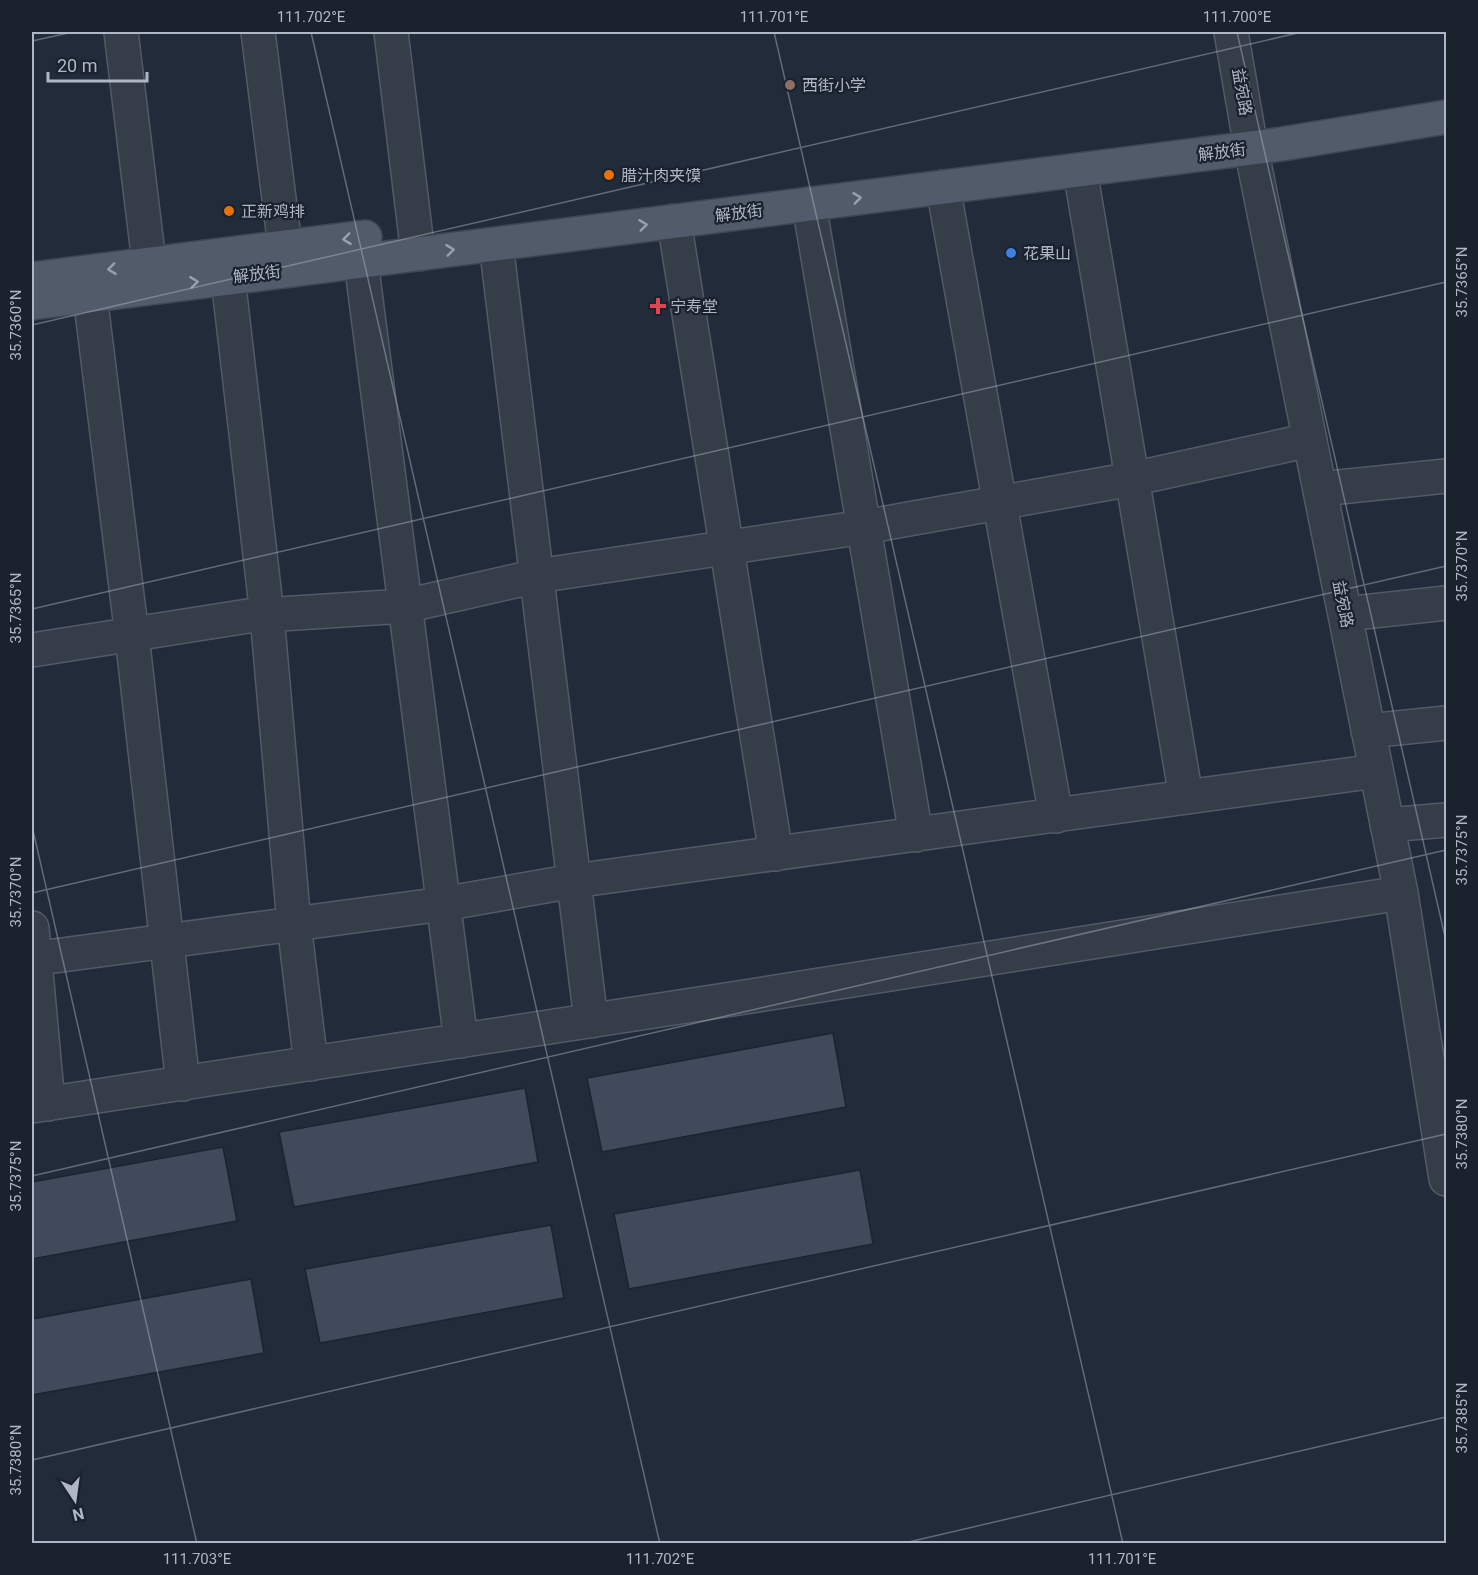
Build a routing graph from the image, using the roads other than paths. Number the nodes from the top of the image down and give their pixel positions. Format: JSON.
{"nodes":[{"id":1,"x":121,"y":32,"type":"edge"},
{"id":2,"x":258,"y":32,"type":"edge"},
{"id":3,"x":391,"y":32,"type":"edge"},
{"id":4,"x":1231,"y":32,"type":"edge"},
{"id":5,"x":1446,"y":97,"type":"edge"},
{"id":6,"x":1446,"y":117,"type":"edge"},
{"id":7,"x":1249,"y":138,"type":"junction"},
{"id":8,"x":1080,"y":170,"type":"junction"},
{"id":9,"x":943,"y":187,"type":"junction"},
{"id":10,"x":809,"y":204,"type":"junction"},
{"id":11,"x":674,"y":221,"type":"junction"},
{"id":12,"x":417,"y":242,"type":"junction"},
{"id":13,"x":496,"y":244,"type":"junction"},
{"id":14,"x":287,"y":259,"type":"junction"},
{"id":15,"x":361,"y":261,"type":"junction"},
{"id":16,"x":151,"y":276,"type":"junction"},
{"id":17,"x":228,"y":278,"type":"junction"},
{"id":18,"x":32,"y":279,"type":"edge"},
{"id":19,"x":90,"y":295,"type":"junction"},
{"id":20,"x":32,"y":303,"type":"edge"},
{"id":21,"x":1310,"y":440,"type":"junction"},
{"id":22,"x":1446,"y":476,"type":"edge"},
{"id":23,"x":1132,"y":479,"type":"junction"},
{"id":24,"x":1320,"y":489,"type":"junction"},
{"id":25,"x":999,"y":501,"type":"junction"},
{"id":26,"x":864,"y":527,"type":"junction"},
{"id":27,"x":726,"y":546,"type":"junction"},
{"id":28,"x":537,"y":576,"type":"junction"},
{"id":29,"x":1446,"y":603,"type":"edge"},
{"id":30,"x":405,"y":606,"type":"junction"},
{"id":31,"x":1345,"y":614,"type":"junction"},
{"id":32,"x":267,"y":615,"type":"junction"},
{"id":33,"x":132,"y":636,"type":"junction"},
{"id":34,"x":32,"y":650,"type":"edge"},
{"id":35,"x":1446,"y":723,"type":"edge"},
{"id":36,"x":1368,"y":731,"type":"junction"},
{"id":37,"x":1376,"y":771,"type":"junction"},
{"id":38,"x":1186,"y":797,"type":"junction"},
{"id":39,"x":1056,"y":816,"type":"junction"},
{"id":40,"x":1446,"y":820,"type":"edge"},
{"id":41,"x":1387,"y":825,"type":"junction"},
{"id":42,"x":916,"y":835,"type":"junction"},
{"id":43,"x":776,"y":854,"type":"junction"},
{"id":44,"x":574,"y":881,"type":"junction"},
{"id":45,"x":1401,"y":893,"type":"junction"},
{"id":46,"x":443,"y":904,"type":"junction"},
{"id":47,"x":294,"y":924,"type":"junction"},
{"id":48,"x":167,"y":941,"type":"junction"},
{"id":49,"x":32,"y":949,"type":"edge"},
{"id":50,"x":591,"y":1021,"type":"junction"},
{"id":51,"x":461,"y":1041,"type":"junction"},
{"id":52,"x":1438,"y":1063,"type":"edge"},
{"id":53,"x":311,"y":1064,"type":"junction"},
{"id":54,"x":183,"y":1084,"type":"junction"},
{"id":55,"x":40,"y":1105,"type":"edge"},
{"id":56,"x":1446,"y":1179,"type":"edge"}],
"edges":[{"from":1,"to":16,"type":"street"},
{"from":2,"to":14,"type":"street"},
{"from":3,"to":12,"type":"street"},
{"from":4,"to":7,"type":"street","name":"益宛路"},
{"from":5,"to":7,"type":"main road"},
{"from":6,"to":7,"type":"main road","name":"解放街"},
{"from":7,"to":8,"type":"main road","name":"解放街"},
{"from":7,"to":12,"type":"main road"},
{"from":7,"to":21,"type":"street","name":"益宛路"},
{"from":8,"to":9,"type":"main road","name":"解放街"},
{"from":8,"to":23,"type":"street"},
{"from":10,"to":9,"type":"main road","name":"解放街","one_way":true},
{"from":9,"to":25,"type":"street"},
{"from":10,"to":11,"type":"main road","name":"解放街"},
{"from":10,"to":26,"type":"street"},
{"from":13,"to":11,"type":"main road","name":"解放街","one_way":true},
{"from":11,"to":27,"type":"street"},
{"from":12,"to":13,"type":"main road","name":"解放街","one_way":true},
{"from":12,"to":14,"type":"main road","one_way":true},
{"from":12,"to":15,"type":"main road","name":"解放街"},
{"from":13,"to":28,"type":"street"},
{"from":14,"to":15,"type":"main road","name":"解放街"},
{"from":14,"to":16,"type":"main road"},
{"from":14,"to":17,"type":"main road","name":"解放街"},
{"from":15,"to":30,"type":"street"},
{"from":16,"to":17,"type":"main road","name":"解放街","one_way":true},
{"from":16,"to":18,"type":"main road","one_way":true},
{"from":16,"to":19,"type":"main road","name":"解放街"},
{"from":17,"to":32,"type":"street"},
{"from":19,"to":20,"type":"main road","name":"解放街"},
{"from":19,"to":33,"type":"street"},
{"from":21,"to":23,"type":"street"},
{"from":21,"to":24,"type":"street","name":"益宛路"},
{"from":22,"to":24,"type":"street"},
{"from":23,"to":25,"type":"street"},
{"from":23,"to":38,"type":"street"},
{"from":24,"to":31,"type":"street","name":"益宛路"},
{"from":25,"to":26,"type":"street"},
{"from":25,"to":39,"type":"street"},
{"from":26,"to":27,"type":"street"},
{"from":26,"to":42,"type":"street"},
{"from":27,"to":28,"type":"street"},
{"from":27,"to":43,"type":"street"},
{"from":28,"to":30,"type":"street"},
{"from":28,"to":44,"type":"street"},
{"from":29,"to":31,"type":"street"},
{"from":30,"to":32,"type":"street"},
{"from":30,"to":46,"type":"street"},
{"from":31,"to":36,"type":"street","name":"益宛路"},
{"from":32,"to":33,"type":"street"},
{"from":32,"to":47,"type":"street"},
{"from":33,"to":34,"type":"street"},
{"from":33,"to":48,"type":"street"},
{"from":35,"to":36,"type":"street"},
{"from":36,"to":37,"type":"street","name":"益宛路"},
{"from":37,"to":38,"type":"street"},
{"from":37,"to":41,"type":"street","name":"益宛路"},
{"from":38,"to":39,"type":"street"},
{"from":39,"to":42,"type":"street"},
{"from":40,"to":41,"type":"street"},
{"from":41,"to":45,"type":"street","name":"益宛路"},
{"from":42,"to":43,"type":"street"},
{"from":43,"to":44,"type":"street"},
{"from":44,"to":46,"type":"street"},
{"from":44,"to":50,"type":"street"},
{"from":45,"to":50,"type":"street"},
{"from":45,"to":52,"type":"street","name":"益宛路"},
{"from":46,"to":47,"type":"street"},
{"from":46,"to":51,"type":"street"},
{"from":47,"to":48,"type":"street"},
{"from":47,"to":53,"type":"street"},
{"from":48,"to":49,"type":"street"},
{"from":48,"to":54,"type":"street"},
{"from":49,"to":55,"type":"street"},
{"from":50,"to":51,"type":"street"},
{"from":51,"to":53,"type":"street"},
{"from":52,"to":56,"type":"street","name":"益宛路"},
{"from":53,"to":54,"type":"street"},
{"from":54,"to":55,"type":"street"}]}
